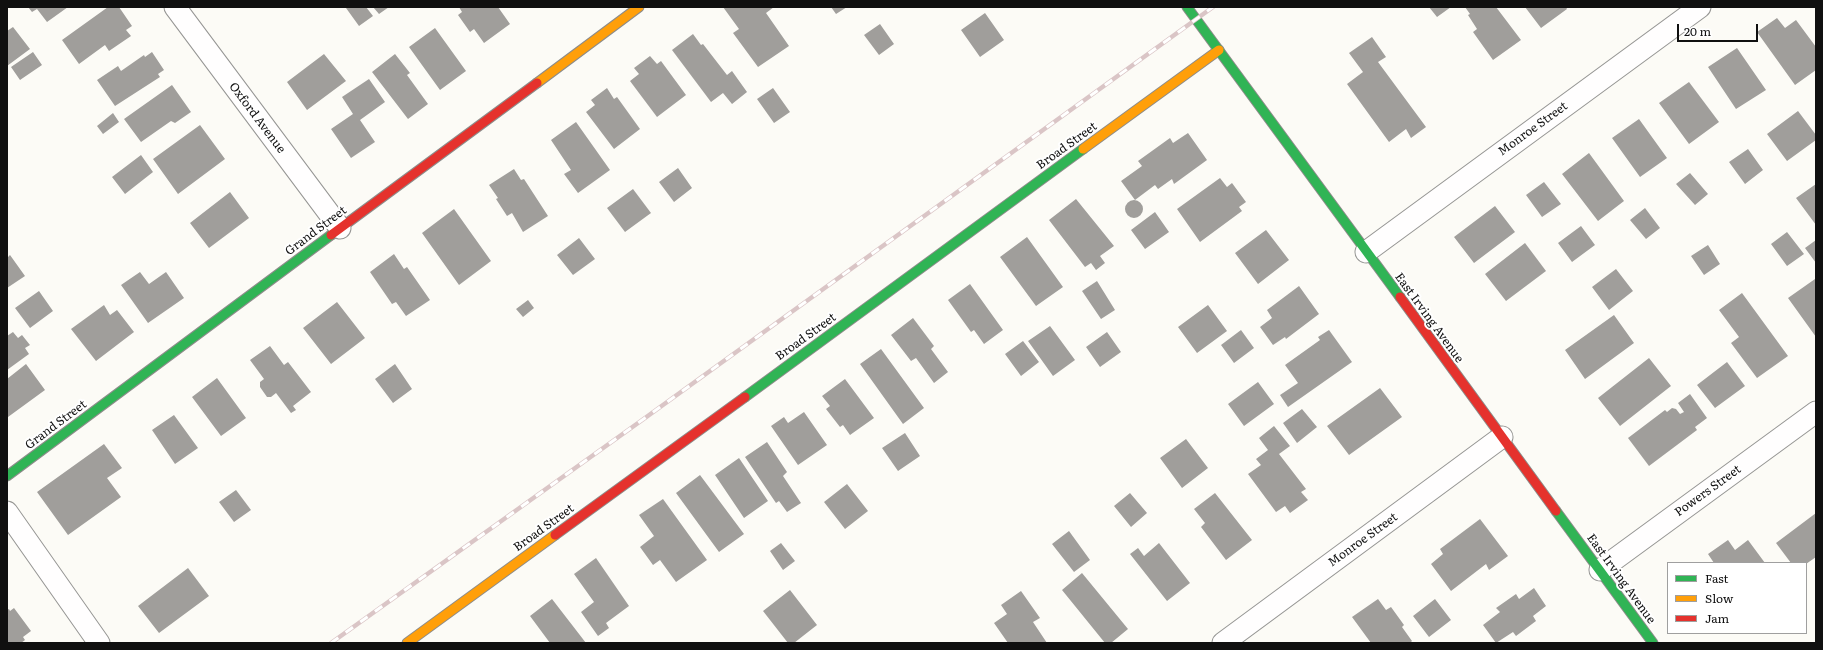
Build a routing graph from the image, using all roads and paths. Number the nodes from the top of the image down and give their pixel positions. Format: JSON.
{"nodes":[{"id":1,"x":175,"y":7,"type":"edge"},
{"id":2,"x":639,"y":7,"type":"edge"},
{"id":3,"x":1187,"y":7,"type":"edge"},
{"id":4,"x":1700,"y":7,"type":"edge"},
{"id":5,"x":1219,"y":50,"type":"junction"},
{"id":6,"x":340,"y":228,"type":"junction"},
{"id":7,"x":1366,"y":252,"type":"junction"},
{"id":8,"x":1816,"y":412,"type":"edge"},
{"id":9,"x":1502,"y":437,"type":"junction"},
{"id":10,"x":7,"y":476,"type":"edge"},
{"id":11,"x":7,"y":512,"type":"edge"},
{"id":12,"x":1600,"y":570,"type":"junction"},
{"id":13,"x":99,"y":643,"type":"edge"},
{"id":14,"x":407,"y":643,"type":"edge"},
{"id":15,"x":1223,"y":643,"type":"edge"},
{"id":16,"x":1653,"y":643,"type":"edge"}],
"edges":[{"from":1,"to":6,"type":"street","name":"Oxford Avenue"},
{"from":2,"to":6,"type":"street","name":"Grand Street"},
{"from":3,"to":5,"type":"street","name":"East Irving Avenue"},
{"from":4,"to":7,"type":"street","name":"Monroe Street"},
{"from":5,"to":7,"type":"street","name":"East Irving Avenue"},
{"from":5,"to":14,"type":"street","name":"Broad Street"},
{"from":6,"to":10,"type":"street","name":"Grand Street"},
{"from":7,"to":9,"type":"street","name":"East Irving Avenue"},
{"from":8,"to":12,"type":"street","name":"Powers Street"},
{"from":9,"to":12,"type":"street","name":"East Irving Avenue"},
{"from":9,"to":15,"type":"street","name":"Monroe Street"},
{"from":11,"to":13,"type":"street"},
{"from":12,"to":16,"type":"street","name":"East Irving Avenue"}]}
